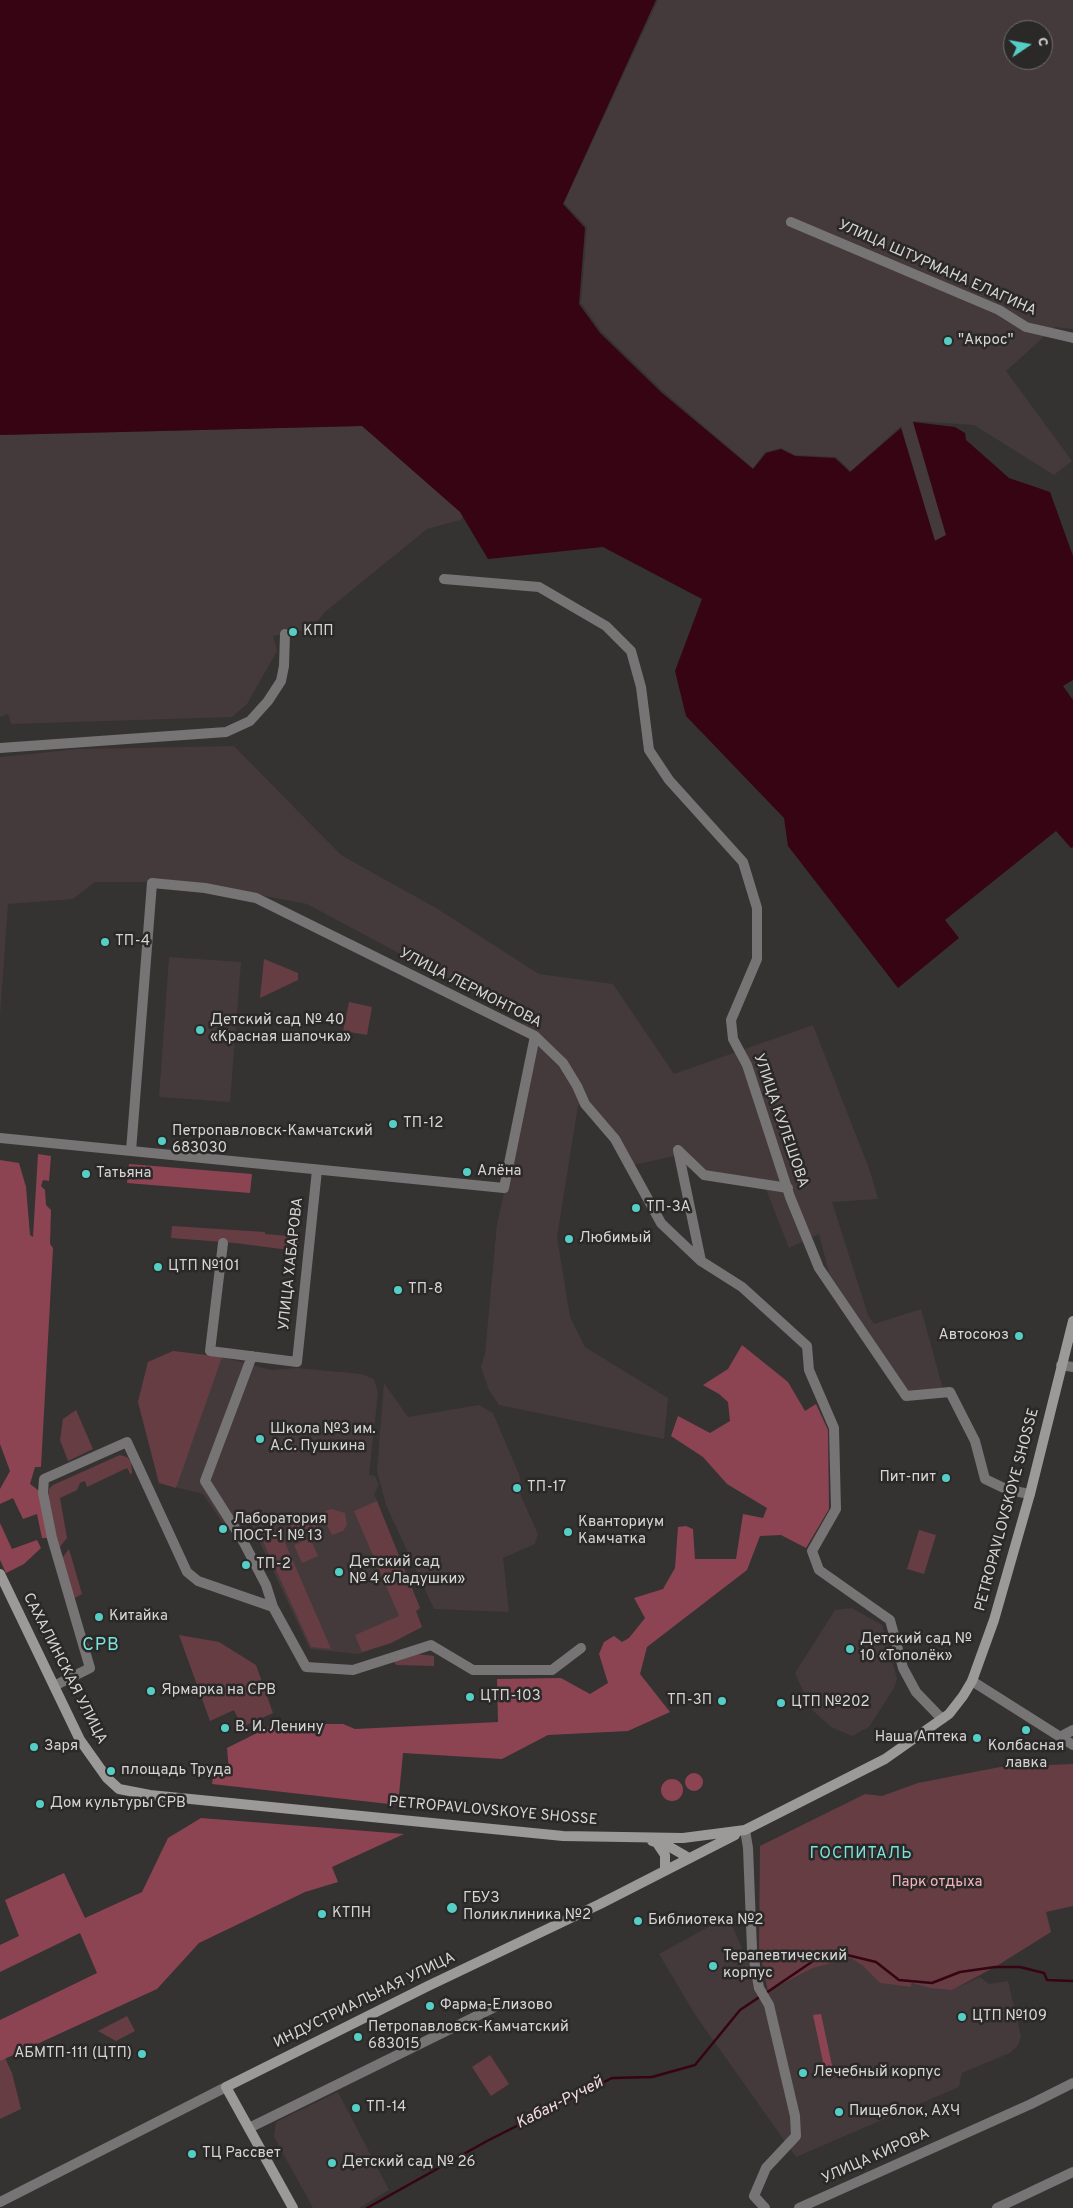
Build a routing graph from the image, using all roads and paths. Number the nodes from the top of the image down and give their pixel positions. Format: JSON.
{"nodes":[{"id":1,"x":791,"y":222,"type":"dead end"},
{"id":2,"x":1073,"y":338,"type":"edge"},
{"id":3,"x":444,"y":579,"type":"dead end"},
{"id":4,"x":284,"y":634,"type":"dead end"},
{"id":5,"x":0,"y":748,"type":"edge"},
{"id":6,"x":535,"y":1036,"type":"junction"},
{"id":7,"x":0,"y":1138,"type":"edge"},
{"id":8,"x":131,"y":1151,"type":"junction"},
{"id":9,"x":317,"y":1170,"type":"junction"},
{"id":10,"x":788,"y":1188,"type":"junction"},
{"id":11,"x":223,"y":1243,"type":"dead end"},
{"id":12,"x":701,"y":1261,"type":"junction"},
{"id":13,"x":1073,"y":1322,"type":"edge"},
{"id":14,"x":252,"y":1356,"type":"junction"},
{"id":15,"x":1061,"y":1365,"type":"junction"},
{"id":16,"x":1073,"y":1367,"type":"edge"},
{"id":17,"x":1030,"y":1494,"type":"junction"},
{"id":18,"x":0,"y":1574,"type":"edge"},
{"id":19,"x":273,"y":1607,"type":"junction"},
{"id":20,"x":581,"y":1648,"type":"dead end"},
{"id":21,"x":972,"y":1681,"type":"junction"},
{"id":22,"x":54,"y":1686,"type":"junction"},
{"id":23,"x":942,"y":1719,"type":"junction"},
{"id":24,"x":1073,"y":1730,"type":"edge"},
{"id":25,"x":1060,"y":1736,"type":"junction"},
{"id":26,"x":1073,"y":1745,"type":"edge"},
{"id":27,"x":189,"y":1799,"type":"joint"},
{"id":28,"x":745,"y":1830,"type":"junction"},
{"id":29,"x":642,"y":1838,"type":"junction"},
{"id":30,"x":683,"y":1838,"type":"junction"},
{"id":31,"x":657,"y":1843,"type":"junction"},
{"id":32,"x":699,"y":1852,"type":"junction"},
{"id":33,"x":689,"y":1858,"type":"junction"},
{"id":34,"x":665,"y":1871,"type":"junction"},
{"id":35,"x":499,"y":2005,"type":"dead end"},
{"id":36,"x":1073,"y":2083,"type":"edge"},
{"id":37,"x":226,"y":2087,"type":"junction"},
{"id":38,"x":249,"y":2128,"type":"junction"},
{"id":39,"x":1073,"y":2172,"type":"edge"},
{"id":40,"x":0,"y":2202,"type":"edge"},
{"id":41,"x":293,"y":2208,"type":"edge"},
{"id":42,"x":765,"y":2208,"type":"edge"},
{"id":43,"x":799,"y":2208,"type":"edge"},
{"id":44,"x":997,"y":2208,"type":"edge"}],
"edges":[{"from":1,"to":2,"type":"street","name":"УЛИЦА ШТУРМАНА ЕЛАГИНА"},
{"from":3,"to":10,"type":"street","name":"УЛИЦА КУЛЕШОВА"},
{"from":4,"to":5,"type":"street"},
{"from":6,"to":8,"type":"street","name":"УЛИЦА ЛЕРМОНТОВА"},
{"from":6,"to":9,"type":"street"},
{"from":6,"to":12,"type":"street","name":"УЛИЦА ЛЕРМОНТОВА"},
{"from":7,"to":8,"type":"street"},
{"from":8,"to":9,"type":"street"},
{"from":9,"to":14,"type":"street","name":"УЛИЦА ХАБАРОВА"},
{"from":10,"to":12,"type":"street"},
{"from":10,"to":17,"type":"street","name":"УЛИЦА КУЛЕШОВА"},
{"from":11,"to":14,"type":"street"},
{"from":12,"to":23,"type":"street","name":"УЛИЦА ЛЕРМОНТОВА"},
{"from":13,"to":15,"type":"street","name":"PETROPAVLOVSKOYE SHOSSE"},
{"from":14,"to":19,"type":"street"},
{"from":15,"to":16,"type":"street"},
{"from":15,"to":17,"type":"street","name":"PETROPAVLOVSKOYE SHOSSE"},
{"from":17,"to":21,"type":"street","name":"PETROPAVLOVSKOYE SHOSSE"},
{"from":18,"to":22,"type":"street","name":"САХАЛИНСКАЯ УЛИЦА"},
{"from":19,"to":20,"type":"street"},
{"from":19,"to":22,"type":"street"},
{"from":21,"to":23,"type":"street","name":"PETROPAVLOVSKOYE SHOSSE"},
{"from":21,"to":25,"type":"street"},
{"from":22,"to":27,"type":"street","name":"САХАЛИНСКАЯ УЛИЦА"},
{"from":23,"to":28,"type":"street","name":"PETROPAVLOVSKOYE SHOSSE"},
{"from":24,"to":25,"type":"street"},
{"from":25,"to":26,"type":"street"},
{"from":27,"to":29,"type":"street","name":"PETROPAVLOVSKOYE SHOSSE"},
{"from":28,"to":30,"type":"street","name":"PETROPAVLOVSKOYE SHOSSE"},
{"from":28,"to":32,"type":"street","name":"ИНДУСТРИАЛЬНАЯ УЛИЦА"},
{"from":28,"to":42,"type":"street"},
{"from":29,"to":30,"type":"street","name":"PETROPAVLOVSKOYE SHOSSE"},
{"from":29,"to":31,"type":"street"},
{"from":30,"to":32,"type":"street"},
{"from":31,"to":33,"type":"street"},
{"from":31,"to":34,"type":"street"},
{"from":32,"to":33,"type":"street","name":"ИНДУСТРИАЛЬНАЯ УЛИЦА"},
{"from":33,"to":34,"type":"street","name":"ИНДУСТРИАЛЬНАЯ УЛИЦА"},
{"from":34,"to":37,"type":"street","name":"ИНДУСТРИАЛЬНАЯ УЛИЦА"},
{"from":35,"to":38,"type":"street"},
{"from":36,"to":43,"type":"street","name":"УЛИЦА КИРОВА"},
{"from":37,"to":38,"type":"street"},
{"from":37,"to":40,"type":"street","name":"ИНДУСТРИАЛЬНАЯ УЛИЦА"},
{"from":38,"to":41,"type":"street"},
{"from":39,"to":44,"type":"street"}]}
